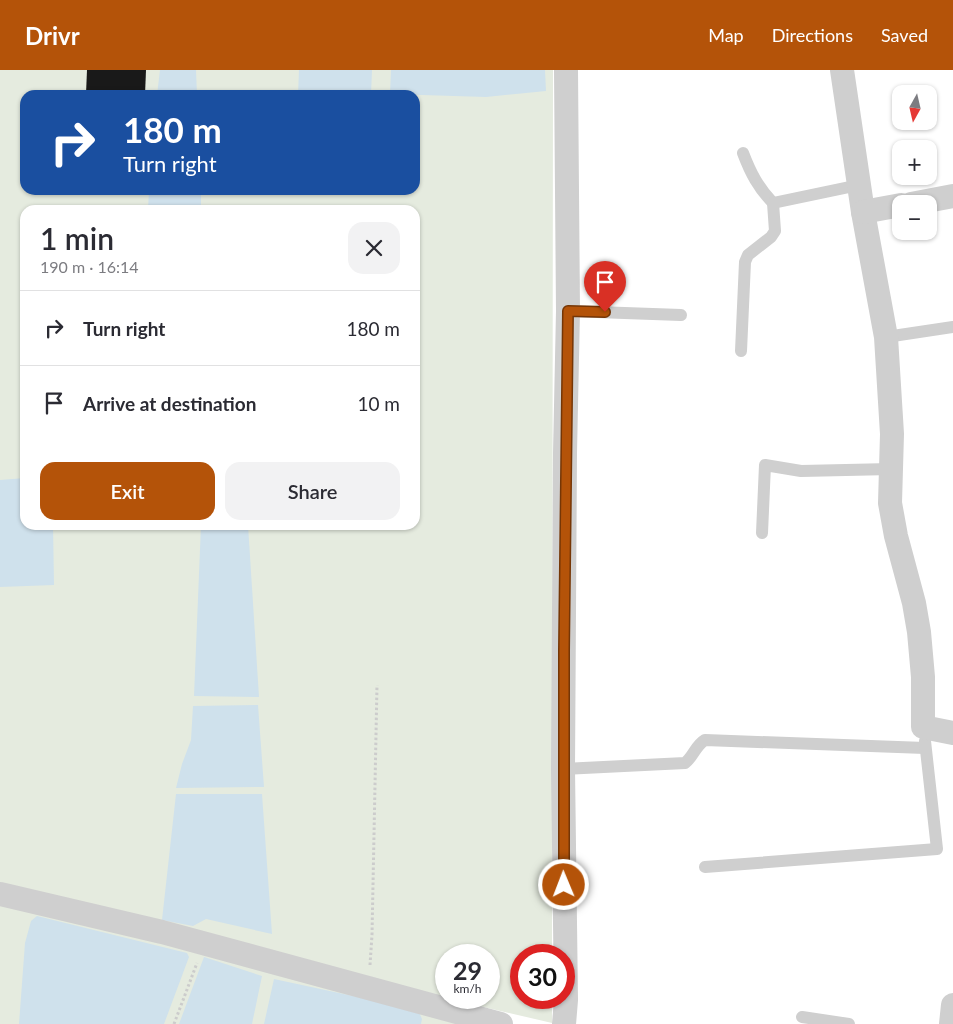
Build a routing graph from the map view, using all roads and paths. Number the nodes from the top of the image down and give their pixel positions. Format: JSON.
{"nodes":[{"id":1,"x":566,"y":70,"type":"edge"},
{"id":2,"x":842,"y":70,"type":"edge"},
{"id":3,"x":743,"y":153,"type":"dead end"},
{"id":4,"x":859,"y":185,"type":"junction"},
{"id":5,"x":953,"y":196,"type":"edge"},
{"id":6,"x":937,"y":199,"type":"edge"},
{"id":7,"x":773,"y":203,"type":"junction"},
{"id":8,"x":892,"y":207,"type":"edge"},
{"id":9,"x":863,"y":212,"type":"junction"},
{"id":10,"x":568,"y":311,"type":"junction"},
{"id":11,"x":681,"y":315,"type":"dead end"},
{"id":12,"x":953,"y":327,"type":"edge"},
{"id":13,"x":886,"y":337,"type":"junction"},
{"id":14,"x":741,"y":351,"type":"dead end"},
{"id":15,"x":891,"y":469,"type":"junction"},
{"id":16,"x":762,"y":533,"type":"dead end"},
{"id":17,"x":377,"y":685,"type":"dead end"},
{"id":18,"x":953,"y":733,"type":"edge"},
{"id":19,"x":924,"y":737,"type":"junction"},
{"id":20,"x":563,"y":769,"type":"junction"},
{"id":21,"x":706,"y":867,"type":"dead end"},
{"id":22,"x":0,"y":894,"type":"edge"},
{"id":23,"x":204,"y":943,"type":"junction"},
{"id":24,"x":368,"y":988,"type":"junction"},
{"id":25,"x":953,"y":1005,"type":"edge"},
{"id":26,"x":802,"y":1017,"type":"dead end"},
{"id":27,"x":174,"y":1024,"type":"edge"},
{"id":28,"x":501,"y":1024,"type":"edge"},
{"id":29,"x":564,"y":1024,"type":"edge"},
{"id":30,"x":849,"y":1024,"type":"edge"},
{"id":31,"x":951,"y":1024,"type":"edge"}],
"edges":[{"from":1,"to":10,"type":"street"},
{"from":2,"to":4,"type":"street"},
{"from":3,"to":7,"type":"lane"},
{"from":4,"to":7,"type":"lane"},
{"from":4,"to":9,"type":"street"},
{"from":5,"to":6,"type":"street"},
{"from":7,"to":14,"type":"lane"},
{"from":8,"to":9,"type":"street"},
{"from":9,"to":13,"type":"street"},
{"from":10,"to":11,"type":"lane"},
{"from":10,"to":20,"type":"street"},
{"from":12,"to":13,"type":"lane"},
{"from":13,"to":15,"type":"street"},
{"from":15,"to":16,"type":"lane"},
{"from":15,"to":19,"type":"street"},
{"from":17,"to":24,"type":"path"},
{"from":18,"to":19,"type":"street"},
{"from":19,"to":20,"type":"lane"},
{"from":19,"to":21,"type":"lane"},
{"from":20,"to":29,"type":"street"},
{"from":22,"to":23,"type":"street"},
{"from":23,"to":24,"type":"street"},
{"from":23,"to":27,"type":"path"},
{"from":24,"to":28,"type":"street"},
{"from":25,"to":31,"type":"street"},
{"from":26,"to":30,"type":"lane"}]}
